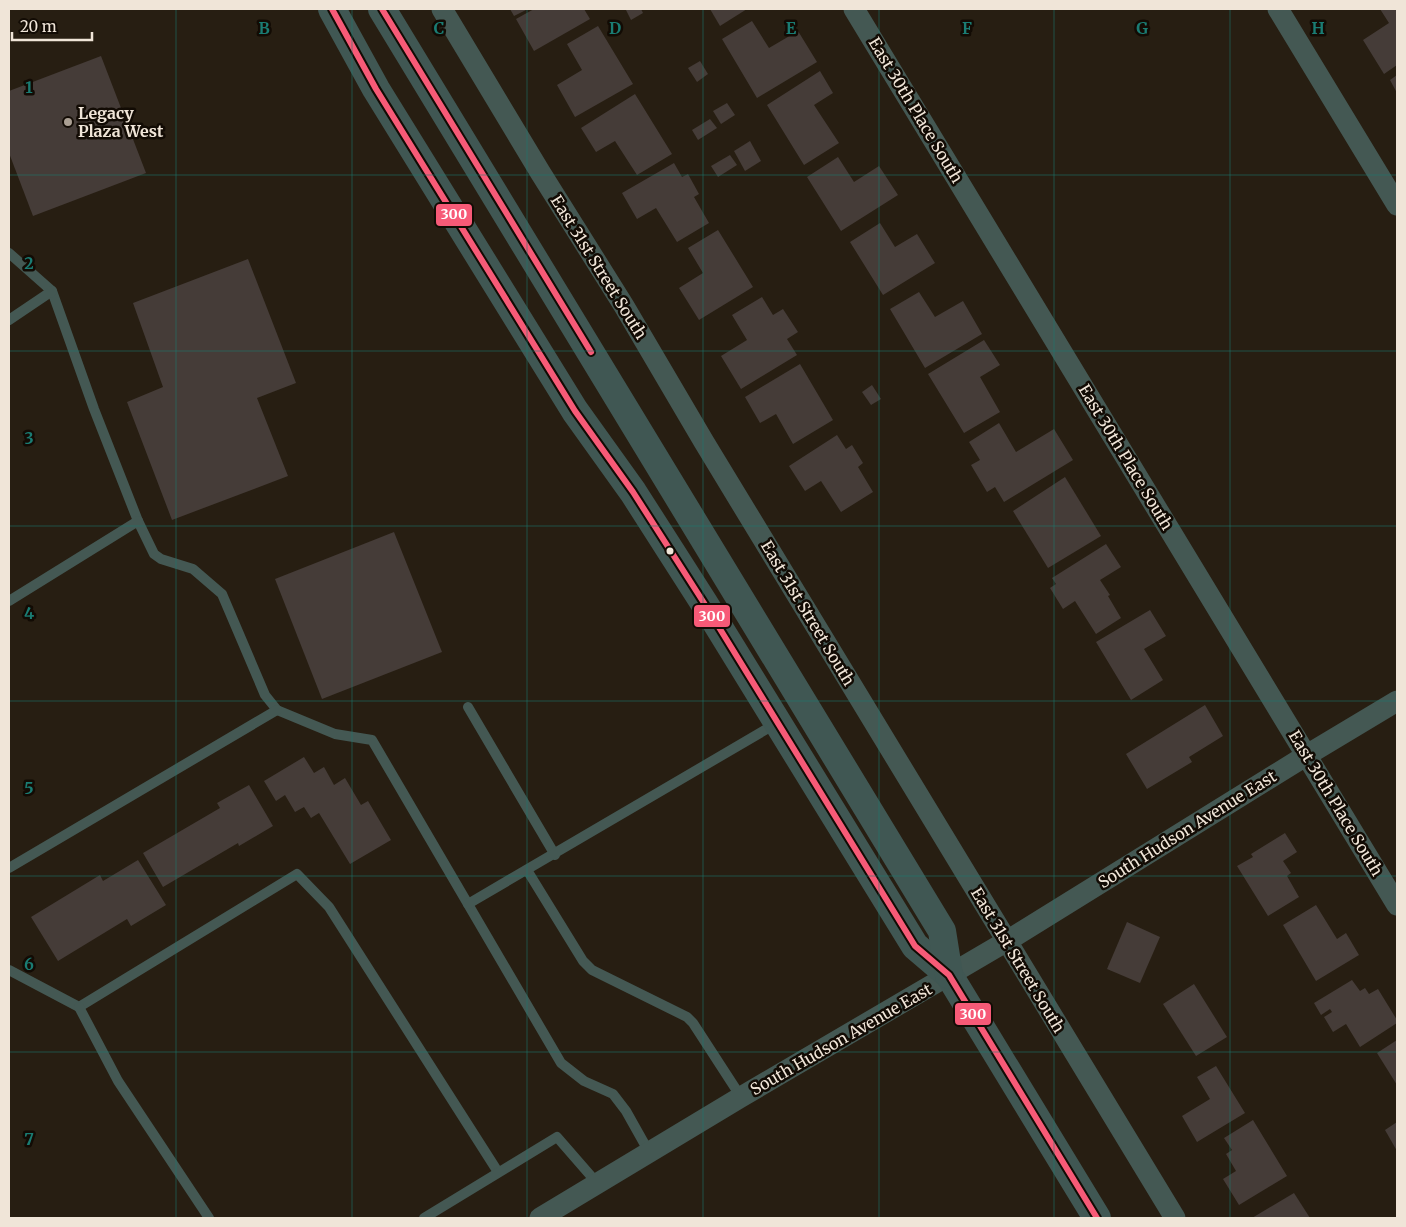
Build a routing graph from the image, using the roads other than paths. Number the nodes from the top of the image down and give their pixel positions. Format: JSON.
{"nodes":[{"id":1,"x":332,"y":9,"type":"edge"},
{"id":2,"x":382,"y":9,"type":"edge"},
{"id":3,"x":442,"y":9,"type":"edge"},
{"id":4,"x":854,"y":9,"type":"edge"},
{"id":5,"x":1278,"y":9,"type":"edge"},
{"id":6,"x":1397,"y":205,"type":"edge"},
{"id":7,"x":9,"y":253,"type":"edge"},
{"id":8,"x":52,"y":291,"type":"junction"},
{"id":9,"x":9,"y":320,"type":"edge"},
{"id":10,"x":138,"y":521,"type":"junction"},
{"id":11,"x":9,"y":601,"type":"edge"},
{"id":12,"x":1397,"y":701,"type":"edge"},
{"id":13,"x":468,"y":707,"type":"dead end"},
{"id":14,"x":277,"y":710,"type":"junction"},
{"id":15,"x":778,"y":722,"type":"junction"},
{"id":16,"x":1306,"y":755,"type":"junction"},
{"id":17,"x":554,"y":855,"type":"junction"},
{"id":18,"x":9,"y":868,"type":"edge"},
{"id":19,"x":527,"y":870,"type":"junction"},
{"id":20,"x":468,"y":904,"type":"junction"},
{"id":21,"x":1397,"y":905,"type":"edge"},
{"id":22,"x":1007,"y":941,"type":"junction"},
{"id":23,"x":9,"y":970,"type":"edge"},
{"id":24,"x":949,"y":975,"type":"junction"},
{"id":25,"x":79,"y":1007,"type":"junction"},
{"id":26,"x":741,"y":1097,"type":"junction"},
{"id":27,"x":649,"y":1152,"type":"junction"},
{"id":28,"x":498,"y":1172,"type":"junction"},
{"id":29,"x":597,"y":1183,"type":"junction"},
{"id":30,"x":209,"y":1218,"type":"edge"},
{"id":31,"x":424,"y":1218,"type":"edge"},
{"id":32,"x":540,"y":1218,"type":"edge"},
{"id":33,"x":1097,"y":1218,"type":"edge"},
{"id":34,"x":1174,"y":1218,"type":"edge"}],
"edges":[{"from":1,"to":15,"type":"main road"},
{"from":2,"to":24,"type":"main road"},
{"from":3,"to":22,"type":"street","name":"East 31st Street South"},
{"from":4,"to":16,"type":"street","name":"East 30th Place South"},
{"from":5,"to":6,"type":"street"},
{"from":7,"to":8,"type":"lane"},
{"from":8,"to":9,"type":"lane"},
{"from":8,"to":10,"type":"lane"},
{"from":10,"to":11,"type":"lane"},
{"from":10,"to":14,"type":"lane"},
{"from":12,"to":16,"type":"street","name":"South Hudson Avenue East"},
{"from":13,"to":17,"type":"lane"},
{"from":14,"to":18,"type":"lane"},
{"from":14,"to":20,"type":"lane"},
{"from":15,"to":17,"type":"lane"},
{"from":15,"to":24,"type":"main road"},
{"from":16,"to":21,"type":"street","name":"East 30th Place South"},
{"from":16,"to":22,"type":"street","name":"South Hudson Avenue East"},
{"from":17,"to":19,"type":"lane"},
{"from":19,"to":20,"type":"lane"},
{"from":19,"to":26,"type":"lane"},
{"from":20,"to":27,"type":"lane"},
{"from":22,"to":24,"type":"street","name":"South Hudson Avenue East"},
{"from":22,"to":34,"type":"street","name":"East 31st Street South"},
{"from":23,"to":25,"type":"lane"},
{"from":24,"to":26,"type":"street","name":"South Hudson Avenue East"},
{"from":24,"to":33,"type":"main road"},
{"from":25,"to":28,"type":"lane"},
{"from":25,"to":30,"type":"lane"},
{"from":26,"to":27,"type":"street","name":"South Hudson Avenue East"},
{"from":27,"to":29,"type":"street","name":"South Hudson Avenue East"},
{"from":28,"to":29,"type":"lane"},
{"from":28,"to":31,"type":"lane"},
{"from":29,"to":32,"type":"street","name":"South Hudson Avenue East"}]}
